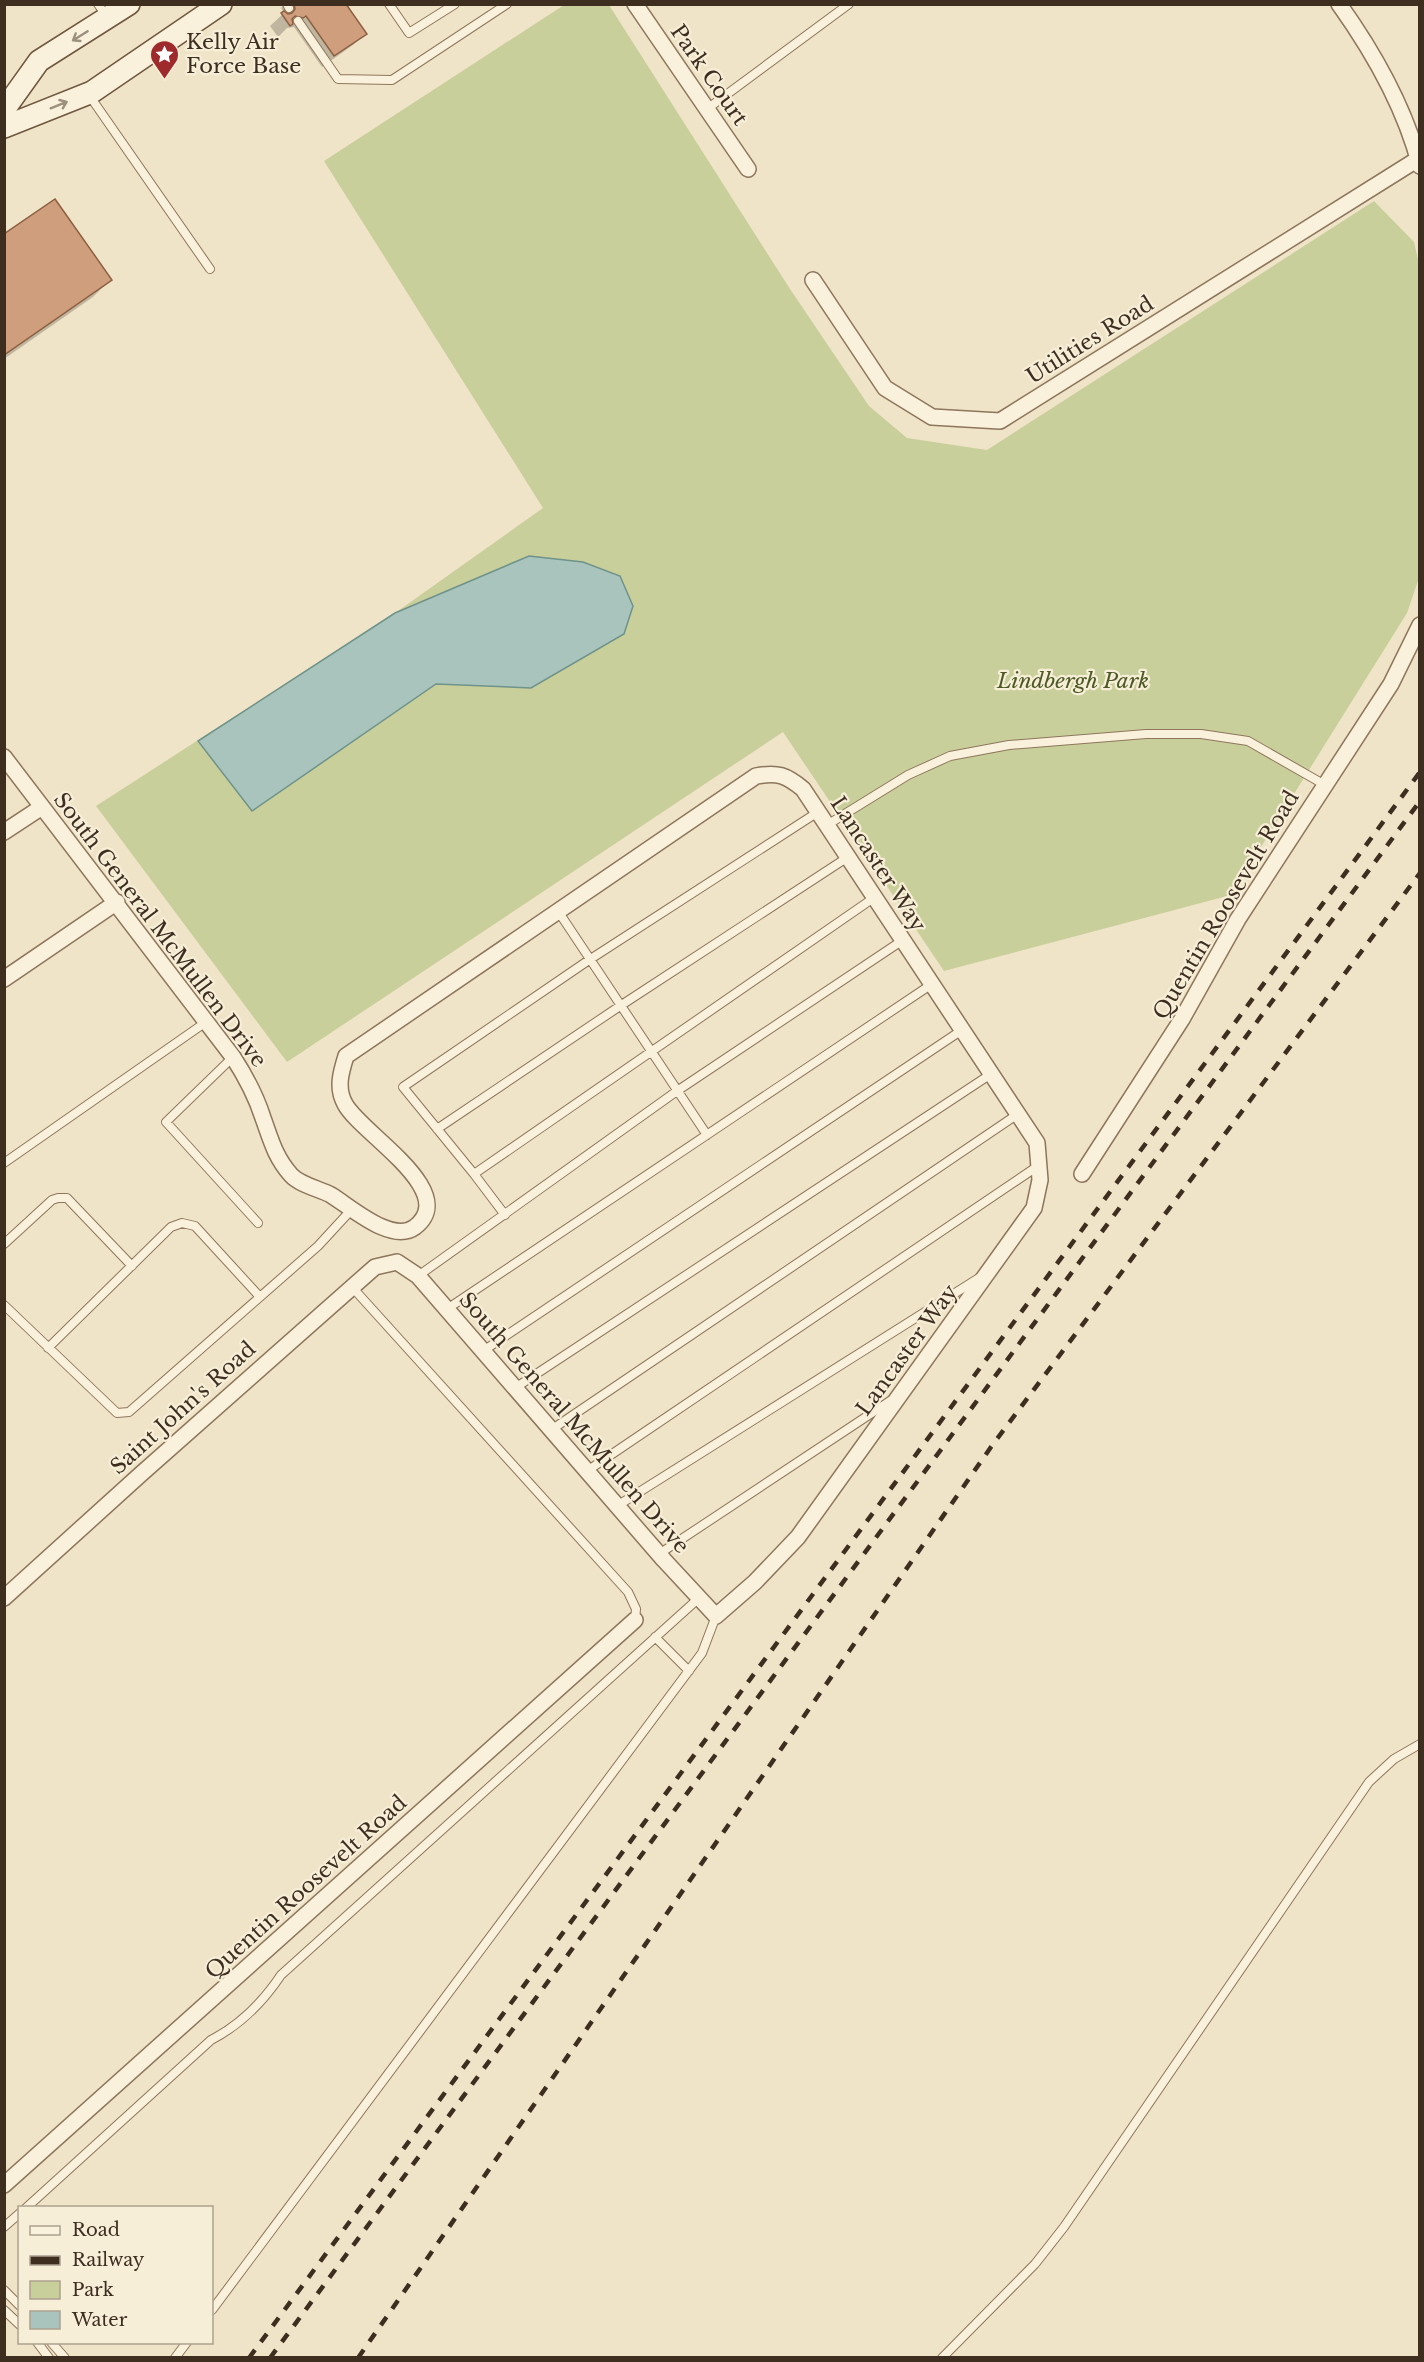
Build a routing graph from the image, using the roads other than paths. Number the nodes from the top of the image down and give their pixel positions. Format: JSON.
{"nodes":[{"id":1,"x":129,"y":4,"type":"edge"},
{"id":2,"x":220,"y":4,"type":"edge"},
{"id":3,"x":389,"y":4,"type":"edge"},
{"id":4,"x":454,"y":4,"type":"edge"},
{"id":5,"x":507,"y":4,"type":"edge"},
{"id":6,"x":635,"y":4,"type":"edge"},
{"id":7,"x":849,"y":4,"type":"edge"},
{"id":8,"x":1339,"y":4,"type":"edge"},
{"id":9,"x":103,"y":11,"type":"edge"},
{"id":10,"x":298,"y":21,"type":"dead end"},
{"id":11,"x":87,"y":94,"type":"junction"},
{"id":12,"x":4,"y":110,"type":"edge"},
{"id":13,"x":707,"y":110,"type":"junction"},
{"id":14,"x":4,"y":127,"type":"edge"},
{"id":15,"x":1419,"y":161,"type":"edge"},
{"id":16,"x":748,"y":169,"type":"dead end"},
{"id":17,"x":210,"y":269,"type":"dead end"},
{"id":18,"x":813,"y":280,"type":"dead end"},
{"id":19,"x":1419,"y":625,"type":"edge"},
{"id":20,"x":4,"y":757,"type":"edge"},
{"id":21,"x":1325,"y":785,"type":"junction"},
{"id":22,"x":42,"y":807,"type":"junction"},
{"id":23,"x":818,"y":812,"type":"junction"},
{"id":24,"x":827,"y":825,"type":"junction"},
{"id":25,"x":4,"y":832,"type":"edge"},
{"id":26,"x":848,"y":857,"type":"junction"},
{"id":27,"x":875,"y":897,"type":"junction"},
{"id":28,"x":117,"y":902,"type":"junction"},
{"id":29,"x":558,"y":911,"type":"junction"},
{"id":30,"x":903,"y":940,"type":"junction"},
{"id":31,"x":590,"y":960,"type":"junction"},
{"id":32,"x":4,"y":979,"type":"edge"},
{"id":33,"x":932,"y":984,"type":"junction"},
{"id":34,"x":620,"y":1006,"type":"junction"},
{"id":35,"x":206,"y":1022,"type":"junction"},
{"id":36,"x":962,"y":1030,"type":"junction"},
{"id":37,"x":651,"y":1052,"type":"junction"},
{"id":38,"x":233,"y":1058,"type":"junction"},
{"id":39,"x":991,"y":1074,"type":"junction"},
{"id":40,"x":677,"y":1091,"type":"junction"},
{"id":41,"x":1018,"y":1114,"type":"junction"},
{"id":42,"x":437,"y":1129,"type":"junction"},
{"id":43,"x":707,"y":1136,"type":"junction"},
{"id":44,"x":4,"y":1163,"type":"edge"},
{"id":45,"x":1039,"y":1166,"type":"junction"},
{"id":46,"x":474,"y":1174,"type":"junction"},
{"id":47,"x":1082,"y":1174,"type":"dead end"},
{"id":48,"x":353,"y":1208,"type":"junction"},
{"id":49,"x":504,"y":1215,"type":"junction"},
{"id":50,"x":258,"y":1223,"type":"dead end"},
{"id":51,"x":374,"y":1223,"type":"joint"},
{"id":52,"x":4,"y":1244,"type":"edge"},
{"id":53,"x":397,"y":1262,"type":"joint"},
{"id":54,"x":132,"y":1266,"type":"junction"},
{"id":55,"x":989,"y":1271,"type":"junction"},
{"id":56,"x":418,"y":1276,"type":"junction"},
{"id":57,"x":352,"y":1287,"type":"junction"},
{"id":58,"x":260,"y":1297,"type":"junction"},
{"id":59,"x":4,"y":1305,"type":"edge"},
{"id":60,"x":447,"y":1309,"type":"junction"},
{"id":61,"x":48,"y":1348,"type":"junction"},
{"id":62,"x":483,"y":1351,"type":"junction"},
{"id":63,"x":515,"y":1388,"type":"junction"},
{"id":64,"x":901,"y":1394,"type":"junction"},
{"id":65,"x":552,"y":1430,"type":"junction"},
{"id":66,"x":587,"y":1471,"type":"junction"},
{"id":67,"x":617,"y":1506,"type":"junction"},
{"id":68,"x":659,"y":1554,"type":"junction"},
{"id":69,"x":4,"y":1598,"type":"edge"},
{"id":70,"x":699,"y":1598,"type":"junction"},
{"id":71,"x":716,"y":1616,"type":"junction"},
{"id":72,"x":635,"y":1620,"type":"joint"},
{"id":73,"x":655,"y":1637,"type":"junction"},
{"id":74,"x":689,"y":1671,"type":"junction"},
{"id":75,"x":1419,"y":1744,"type":"edge"},
{"id":76,"x":4,"y":2185,"type":"edge"},
{"id":77,"x":28,"y":2206,"type":"edge"},
{"id":78,"x":18,"y":2215,"type":"edge"},
{"id":79,"x":4,"y":2227,"type":"edge"},
{"id":80,"x":4,"y":2290,"type":"edge"},
{"id":81,"x":18,"y":2304,"type":"edge"},
{"id":82,"x":213,"y":2309,"type":"edge"},
{"id":83,"x":4,"y":2310,"type":"edge"},
{"id":84,"x":18,"y":2323,"type":"edge"},
{"id":85,"x":38,"y":2344,"type":"edge"},
{"id":86,"x":52,"y":2344,"type":"edge"},
{"id":87,"x":186,"y":2344,"type":"edge"},
{"id":88,"x":49,"y":2358,"type":"edge"},
{"id":89,"x":65,"y":2358,"type":"edge"},
{"id":90,"x":175,"y":2358,"type":"edge"},
{"id":91,"x":942,"y":2358,"type":"edge"}],
"edges":[{"from":1,"to":9,"type":"main road"},
{"from":2,"to":11,"type":"main road"},
{"from":3,"to":4,"type":"lane"},
{"from":5,"to":10,"type":"lane"},
{"from":6,"to":13,"type":"street","name":"Park Court"},
{"from":7,"to":13,"type":"lane"},
{"from":8,"to":15,"type":"street"},
{"from":9,"to":12,"type":"main road","one_way":true},
{"from":14,"to":11,"type":"main road","one_way":true},
{"from":11,"to":17,"type":"lane"},
{"from":13,"to":16,"type":"street","name":"Park Court"},
{"from":15,"to":18,"type":"street","name":"Utilities Road"},
{"from":19,"to":21,"type":"street","name":"Quentin Roosevelt Road"},
{"from":20,"to":22,"type":"street","name":"South General McMullen Drive"},
{"from":21,"to":24,"type":"lane"},
{"from":21,"to":47,"type":"street","name":"Quentin Roosevelt Road"},
{"from":22,"to":25,"type":"street"},
{"from":22,"to":28,"type":"street","name":"South General McMullen Drive"},
{"from":23,"to":24,"type":"street","name":"Lancaster Way"},
{"from":23,"to":29,"type":"street","name":"Lancaster Way"},
{"from":23,"to":31,"type":"lane"},
{"from":24,"to":26,"type":"street","name":"Lancaster Way"},
{"from":26,"to":27,"type":"street","name":"Lancaster Way"},
{"from":26,"to":34,"type":"lane"},
{"from":27,"to":30,"type":"street","name":"Lancaster Way"},
{"from":27,"to":37,"type":"lane"},
{"from":28,"to":32,"type":"street"},
{"from":28,"to":35,"type":"street","name":"South General McMullen Drive"},
{"from":29,"to":31,"type":"lane"},
{"from":29,"to":51,"type":"street","name":"Lancaster Way"},
{"from":30,"to":33,"type":"street","name":"Lancaster Way"},
{"from":30,"to":40,"type":"lane"},
{"from":31,"to":34,"type":"lane"},
{"from":31,"to":42,"type":"lane"},
{"from":33,"to":36,"type":"street","name":"Lancaster Way"},
{"from":33,"to":43,"type":"lane"},
{"from":34,"to":37,"type":"lane"},
{"from":34,"to":42,"type":"lane"},
{"from":35,"to":38,"type":"street","name":"South General McMullen Drive"},
{"from":35,"to":44,"type":"lane"},
{"from":36,"to":39,"type":"street","name":"Lancaster Way"},
{"from":36,"to":62,"type":"lane"},
{"from":37,"to":40,"type":"lane"},
{"from":37,"to":46,"type":"lane"},
{"from":38,"to":48,"type":"street","name":"South General McMullen Drive"},
{"from":38,"to":50,"type":"lane"},
{"from":39,"to":41,"type":"street","name":"Lancaster Way"},
{"from":39,"to":63,"type":"lane"},
{"from":40,"to":43,"type":"lane"},
{"from":40,"to":49,"type":"lane"},
{"from":41,"to":45,"type":"street","name":"Lancaster Way"},
{"from":41,"to":65,"type":"lane"},
{"from":42,"to":46,"type":"lane"},
{"from":43,"to":60,"type":"lane"},
{"from":45,"to":55,"type":"street","name":"Lancaster Way"},
{"from":45,"to":66,"type":"lane"},
{"from":46,"to":49,"type":"lane"},
{"from":48,"to":51,"type":"street","name":"South General McMullen Drive"},
{"from":48,"to":58,"type":"lane"},
{"from":49,"to":56,"type":"lane"},
{"from":52,"to":54,"type":"lane"},
{"from":53,"to":56,"type":"street","name":"South General McMullen Drive"},
{"from":53,"to":57,"type":"street","name":"Saint John's Road"},
{"from":54,"to":58,"type":"lane"},
{"from":54,"to":61,"type":"lane"},
{"from":55,"to":64,"type":"street","name":"Lancaster Way"},
{"from":55,"to":67,"type":"lane"},
{"from":56,"to":60,"type":"street","name":"South General McMullen Drive"},
{"from":57,"to":69,"type":"street","name":"Saint John's Road"},
{"from":57,"to":72,"type":"lane"},
{"from":58,"to":61,"type":"lane"},
{"from":59,"to":61,"type":"lane"},
{"from":60,"to":62,"type":"street","name":"South General McMullen Drive"},
{"from":62,"to":63,"type":"street","name":"South General McMullen Drive"},
{"from":63,"to":65,"type":"street","name":"South General McMullen Drive"},
{"from":64,"to":68,"type":"lane"},
{"from":64,"to":71,"type":"street","name":"Lancaster Way"},
{"from":65,"to":66,"type":"street","name":"South General McMullen Drive"},
{"from":66,"to":67,"type":"street","name":"South General McMullen Drive"},
{"from":67,"to":68,"type":"street","name":"South General McMullen Drive"},
{"from":68,"to":70,"type":"street","name":"South General McMullen Drive"},
{"from":70,"to":71,"type":"street","name":"South General McMullen Drive"},
{"from":70,"to":73,"type":"lane"},
{"from":71,"to":74,"type":"lane"},
{"from":72,"to":76,"type":"street","name":"Quentin Roosevelt Road"},
{"from":73,"to":74,"type":"lane"},
{"from":73,"to":77,"type":"lane"},
{"from":74,"to":82,"type":"lane"},
{"from":75,"to":91,"type":"lane"},
{"from":78,"to":79,"type":"lane"},
{"from":80,"to":81,"type":"lane"},
{"from":83,"to":84,"type":"lane"},
{"from":85,"to":88,"type":"lane"},
{"from":86,"to":89,"type":"lane"},
{"from":87,"to":90,"type":"lane"}]}
